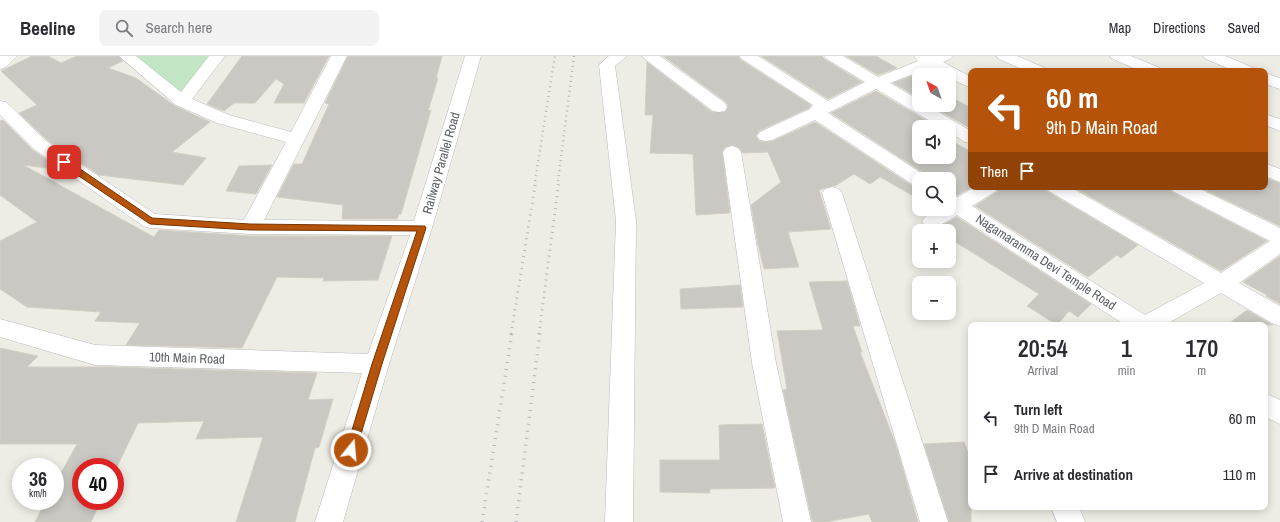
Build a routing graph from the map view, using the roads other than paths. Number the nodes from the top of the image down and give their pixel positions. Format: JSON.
{"nodes":[{"id":1,"x":9,"y":56,"type":"edge"},
{"id":2,"x":127,"y":56,"type":"edge"},
{"id":3,"x":217,"y":56,"type":"edge"},
{"id":4,"x":339,"y":56,"type":"edge"},
{"id":5,"x":473,"y":56,"type":"edge"},
{"id":6,"x":619,"y":56,"type":"edge"},
{"id":7,"x":650,"y":56,"type":"edge"},
{"id":8,"x":747,"y":56,"type":"edge"},
{"id":9,"x":832,"y":56,"type":"edge"},
{"id":10,"x":945,"y":56,"type":"edge"},
{"id":11,"x":1004,"y":56,"type":"edge"},
{"id":12,"x":1118,"y":56,"type":"edge"},
{"id":13,"x":1212,"y":56,"type":"edge"},
{"id":14,"x":925,"y":59,"type":"edge"},
{"id":15,"x":0,"y":64,"type":"edge"},
{"id":16,"x":1032,"y":68,"type":"edge"},
{"id":17,"x":1147,"y":68,"type":"edge"},
{"id":18,"x":1241,"y":68,"type":"edge"},
{"id":19,"x":1268,"y":79,"type":"edge"},
{"id":20,"x":968,"y":81,"type":"edge"},
{"id":21,"x":876,"y":83,"type":"junction"},
{"id":22,"x":1280,"y":84,"type":"edge"},
{"id":23,"x":182,"y":101,"type":"junction"},
{"id":24,"x":0,"y":106,"type":"edge"},
{"id":25,"x":719,"y":107,"type":"dead end"},
{"id":26,"x":816,"y":113,"type":"junction"},
{"id":27,"x":1268,"y":120,"type":"edge"},
{"id":28,"x":1280,"y":126,"type":"edge"},
{"id":29,"x":766,"y":136,"type":"dead end"},
{"id":30,"x":968,"y":136,"type":"edge"},
{"id":31,"x":296,"y":140,"type":"junction"},
{"id":32,"x":732,"y":152,"type":"dead end"},
{"id":33,"x":1268,"y":170,"type":"edge"},
{"id":34,"x":912,"y":175,"type":"edge"},
{"id":35,"x":1280,"y":176,"type":"edge"},
{"id":36,"x":982,"y":190,"type":"edge"},
{"id":37,"x":1061,"y":190,"type":"edge"},
{"id":38,"x":1186,"y":190,"type":"edge"},
{"id":39,"x":832,"y":193,"type":"dead end"},
{"id":40,"x":956,"y":202,"type":"edge"},
{"id":41,"x":956,"y":204,"type":"edge"},
{"id":42,"x":938,"y":216,"type":"edge"},
{"id":43,"x":932,"y":221,"type":"dead end"},
{"id":44,"x":250,"y":227,"type":"junction"},
{"id":45,"x":422,"y":228,"type":"junction"},
{"id":46,"x":1280,"y":237,"type":"edge"},
{"id":47,"x":1280,"y":244,"type":"edge"},
{"id":48,"x":1222,"y":283,"type":"junction"},
{"id":49,"x":1280,"y":317,"type":"edge"},
{"id":50,"x":1138,"y":322,"type":"edge"},
{"id":51,"x":1151,"y":322,"type":"edge"},
{"id":52,"x":0,"y":328,"type":"edge"},
{"id":53,"x":377,"y":364,"type":"junction"},
{"id":54,"x":1268,"y":406,"type":"edge"},
{"id":55,"x":1280,"y":413,"type":"edge"},
{"id":56,"x":1066,"y":510,"type":"edge"},
{"id":57,"x":329,"y":522,"type":"edge"},
{"id":58,"x":619,"y":522,"type":"edge"},
{"id":59,"x":797,"y":522,"type":"edge"},
{"id":60,"x":934,"y":522,"type":"edge"},
{"id":61,"x":1071,"y":522,"type":"edge"}],
"edges":[{"from":1,"to":15,"type":"street"},
{"from":2,"to":23,"type":"street"},
{"from":3,"to":23,"type":"street"},
{"from":4,"to":31,"type":"street"},
{"from":5,"to":45,"type":"street","name":"Railway Parallel Road"},
{"from":6,"to":58,"type":"street"},
{"from":7,"to":25,"type":"street"},
{"from":8,"to":26,"type":"street"},
{"from":9,"to":21,"type":"street"},
{"from":10,"to":14,"type":"street"},
{"from":11,"to":16,"type":"street"},
{"from":12,"to":17,"type":"street"},
{"from":13,"to":18,"type":"street"},
{"from":14,"to":20,"type":"street"},
{"from":14,"to":21,"type":"street"},
{"from":19,"to":22,"type":"street"},
{"from":21,"to":26,"type":"street"},
{"from":21,"to":30,"type":"street"},
{"from":23,"to":31,"type":"street"},
{"from":24,"to":44,"type":"street"},
{"from":26,"to":29,"type":"street"},
{"from":26,"to":34,"type":"street"},
{"from":27,"to":28,"type":"street"},
{"from":31,"to":44,"type":"street"},
{"from":32,"to":59,"type":"street"},
{"from":33,"to":35,"type":"street"},
{"from":36,"to":40,"type":"street"},
{"from":37,"to":48,"type":"street"},
{"from":38,"to":46,"type":"street"},
{"from":39,"to":60,"type":"street"},
{"from":41,"to":50,"type":"street","name":"Nagamaramma Devi Temple Road"},
{"from":42,"to":43,"type":"street"},
{"from":44,"to":45,"type":"street"},
{"from":45,"to":53,"type":"street","name":"Railway Parallel Road"},
{"from":47,"to":48,"type":"street"},
{"from":48,"to":49,"type":"street"},
{"from":48,"to":51,"type":"street"},
{"from":52,"to":53,"type":"street","name":"10th Main Road"},
{"from":53,"to":57,"type":"street","name":"Railway Parallel Road"},
{"from":54,"to":55,"type":"street"},
{"from":56,"to":61,"type":"street"}]}
